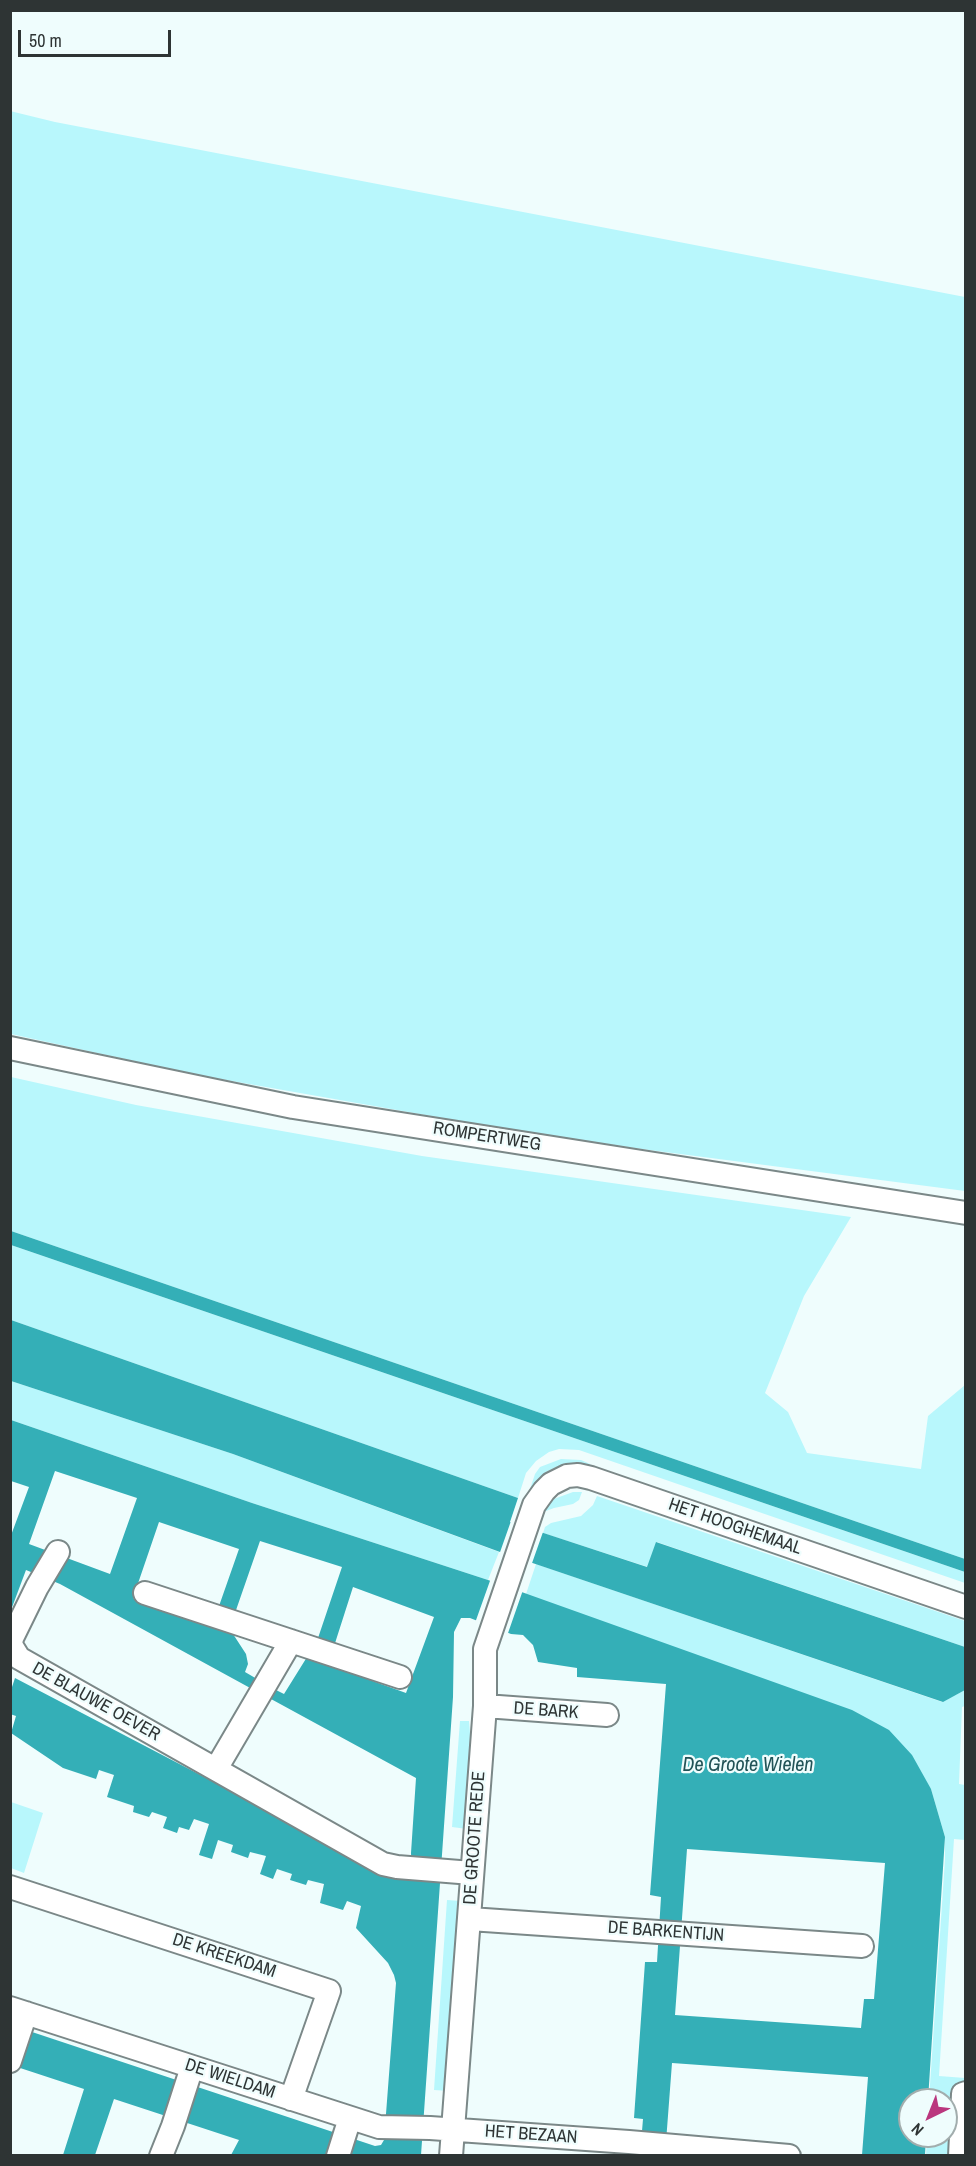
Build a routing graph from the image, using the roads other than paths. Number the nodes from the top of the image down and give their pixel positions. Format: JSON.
{"nodes":[{"id":1,"x":10,"y":1048,"type":"edge"},
{"id":2,"x":966,"y":1213,"type":"edge"},
{"id":3,"x":526,"y":1526,"type":"joint"},
{"id":4,"x":58,"y":1552,"type":"dead end"},
{"id":5,"x":145,"y":1593,"type":"dead end"},
{"id":6,"x":966,"y":1607,"type":"edge"},
{"id":7,"x":298,"y":1643,"type":"junction"},
{"id":8,"x":12,"y":1653,"type":"edge"},
{"id":9,"x":400,"y":1677,"type":"dead end"},
{"id":10,"x":485,"y":1706,"type":"junction"},
{"id":11,"x":607,"y":1715,"type":"dead end"},
{"id":12,"x":216,"y":1769,"type":"junction"},
{"id":13,"x":472,"y":1873,"type":"junction"},
{"id":14,"x":10,"y":1887,"type":"edge"},
{"id":15,"x":470,"y":1919,"type":"junction"},
{"id":16,"x":862,"y":1946,"type":"dead end"},
{"id":17,"x":20,"y":2015,"type":"edge"},
{"id":18,"x":10,"y":2061,"type":"edge"},
{"id":19,"x":191,"y":2072,"type":"junction"},
{"id":20,"x":966,"y":2093,"type":"edge"},
{"id":21,"x":291,"y":2099,"type":"junction"},
{"id":22,"x":349,"y":2123,"type":"junction"},
{"id":23,"x":441,"y":2129,"type":"junction"},
{"id":24,"x":161,"y":2156,"type":"edge"},
{"id":25,"x":338,"y":2156,"type":"edge"},
{"id":26,"x":450,"y":2156,"type":"edge"},
{"id":27,"x":789,"y":2156,"type":"edge"},
{"id":28,"x":960,"y":2156,"type":"edge"}],
"edges":[{"from":1,"to":2,"type":"street","name":"ROMPERTWEG"},
{"from":3,"to":6,"type":"street","name":"HET HOOGHEMAAL"},
{"from":3,"to":10,"type":"street","name":"DE GROOTE REDE"},
{"from":4,"to":8,"type":"street","name":"DE BLAUWE OEVER"},
{"from":5,"to":7,"type":"street"},
{"from":7,"to":9,"type":"street"},
{"from":7,"to":12,"type":"street"},
{"from":8,"to":12,"type":"street","name":"DE BLAUWE OEVER"},
{"from":10,"to":11,"type":"street","name":"DE BARK"},
{"from":10,"to":13,"type":"street","name":"DE GROOTE REDE"},
{"from":12,"to":13,"type":"street","name":"DE BLAUWE OEVER"},
{"from":13,"to":15,"type":"street","name":"DE GROOTE REDE"},
{"from":14,"to":21,"type":"street","name":"DE KREEKDAM"},
{"from":15,"to":16,"type":"street","name":"DE BARKENTIJN"},
{"from":15,"to":23,"type":"street","name":"DE GROOTE REDE"},
{"from":17,"to":18,"type":"street"},
{"from":17,"to":19,"type":"street","name":"DE WIELDAM"},
{"from":19,"to":21,"type":"street","name":"DE WIELDAM"},
{"from":19,"to":24,"type":"street"},
{"from":20,"to":28,"type":"street"},
{"from":21,"to":22,"type":"street","name":"DE WIELDAM"},
{"from":22,"to":23,"type":"street","name":"DE WIELDAM"},
{"from":22,"to":25,"type":"street"},
{"from":23,"to":26,"type":"street","name":"DE GROOTE REDE"},
{"from":23,"to":27,"type":"street","name":"HET BEZAAN"}]}
